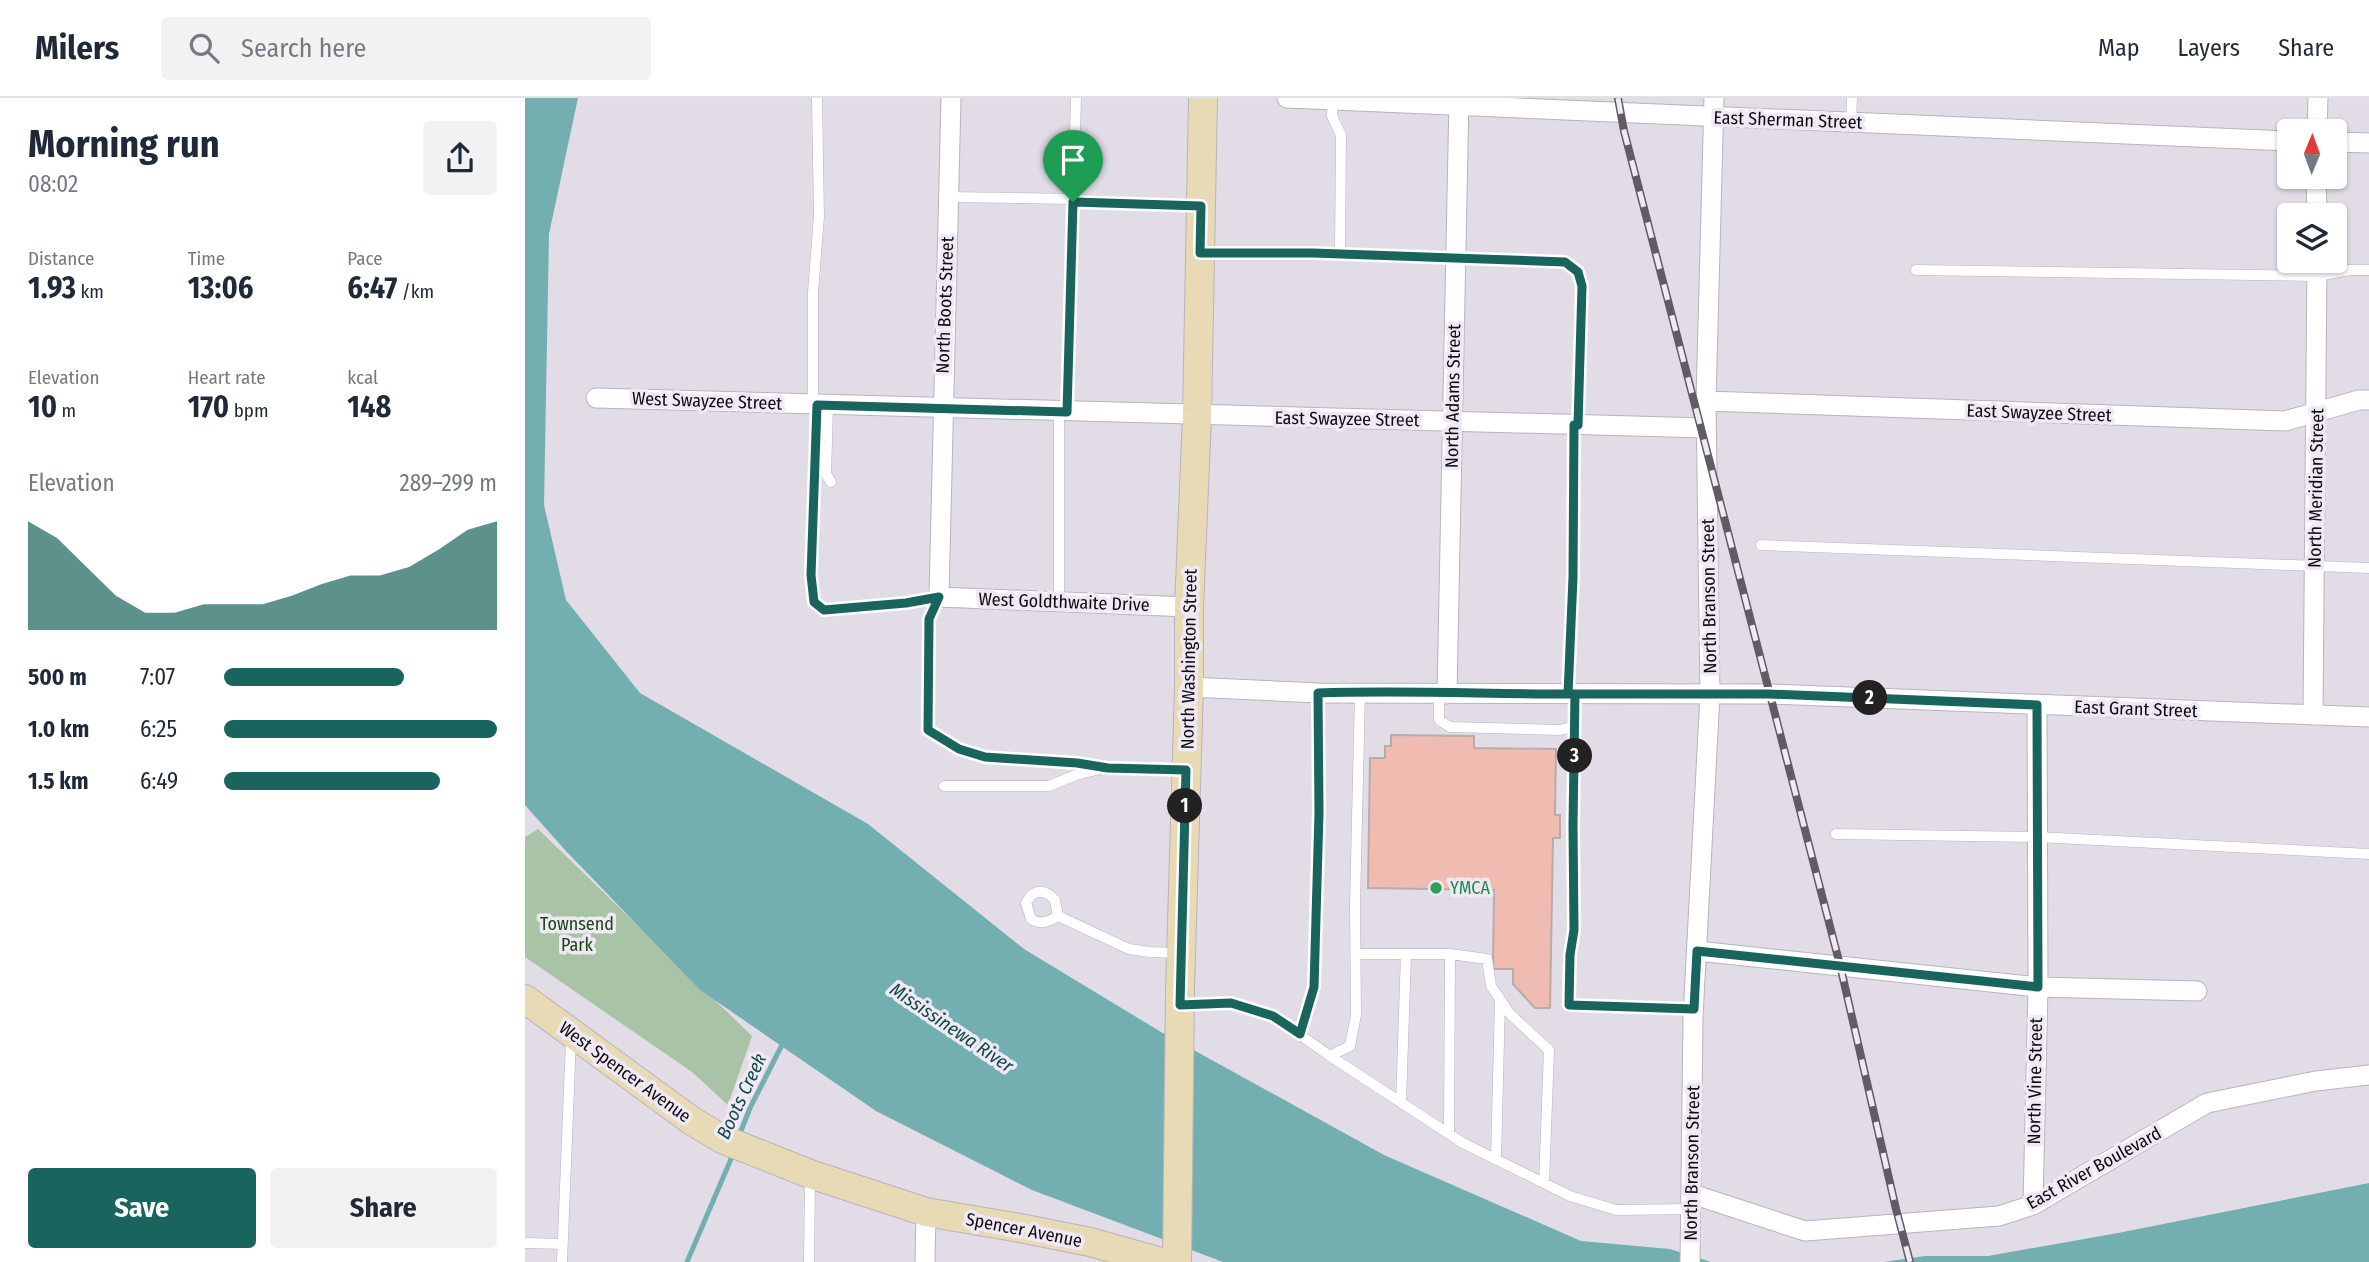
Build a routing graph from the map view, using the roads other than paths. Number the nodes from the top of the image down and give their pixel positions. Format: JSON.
{"nodes":[{"id":1,"x":817,"y":98,"type":"edge"},
{"id":2,"x":951,"y":98,"type":"edge"},
{"id":3,"x":1076,"y":98,"type":"edge"},
{"id":4,"x":1203,"y":98,"type":"edge"},
{"id":5,"x":1287,"y":98,"type":"edge"},
{"id":6,"x":1852,"y":98,"type":"edge"},
{"id":7,"x":2318,"y":98,"type":"edge"},
{"id":8,"x":1333,"y":99,"type":"edge"},
{"id":9,"x":1458,"y":102,"type":"edge"},
{"id":10,"x":1714,"y":107,"type":"edge"},
{"id":11,"x":2317,"y":119,"type":"edge"},
{"id":12,"x":1851,"y":123,"type":"junction"},
{"id":13,"x":2277,"y":141,"type":"edge"},
{"id":14,"x":2347,"y":142,"type":"edge"},
{"id":15,"x":2369,"y":143,"type":"edge"},
{"id":16,"x":948,"y":197,"type":"junction"},
{"id":17,"x":1073,"y":201,"type":"junction"},
{"id":18,"x":1201,"y":206,"type":"junction"},
{"id":19,"x":1200,"y":253,"type":"junction"},
{"id":20,"x":1340,"y":254,"type":"junction"},
{"id":21,"x":1456,"y":257,"type":"junction"},
{"id":22,"x":2277,"y":268,"type":"edge"},
{"id":23,"x":1916,"y":270,"type":"dead end"},
{"id":24,"x":2347,"y":270,"type":"edge"},
{"id":25,"x":2369,"y":270,"type":"edge"},
{"id":26,"x":2317,"y":273,"type":"edge"},
{"id":27,"x":596,"y":398,"type":"dead end"},
{"id":28,"x":2369,"y":400,"type":"edge"},
{"id":29,"x":1706,"y":401,"type":"junction"},
{"id":30,"x":819,"y":405,"type":"junction"},
{"id":31,"x":942,"y":408,"type":"junction"},
{"id":32,"x":1063,"y":412,"type":"junction"},
{"id":33,"x":2317,"y":414,"type":"junction"},
{"id":34,"x":1197,"y":416,"type":"junction"},
{"id":35,"x":1453,"y":422,"type":"junction"},
{"id":36,"x":1576,"y":425,"type":"junction"},
{"id":37,"x":1706,"y":428,"type":"junction"},
{"id":38,"x":831,"y":482,"type":"dead end"},
{"id":39,"x":1761,"y":545,"type":"dead end"},
{"id":40,"x":2315,"y":566,"type":"junction"},
{"id":41,"x":2369,"y":568,"type":"edge"},
{"id":42,"x":939,"y":597,"type":"junction"},
{"id":43,"x":1059,"y":601,"type":"junction"},
{"id":44,"x":1189,"y":607,"type":"junction"},
{"id":45,"x":1189,"y":687,"type":"junction"},
{"id":46,"x":1360,"y":692,"type":"junction"},
{"id":47,"x":1318,"y":693,"type":"junction"},
{"id":48,"x":1443,"y":694,"type":"junction"},
{"id":49,"x":1572,"y":694,"type":"junction"},
{"id":50,"x":1710,"y":694,"type":"junction"},
{"id":51,"x":2037,"y":705,"type":"junction"},
{"id":52,"x":2313,"y":715,"type":"junction"},
{"id":53,"x":2369,"y":717,"type":"edge"},
{"id":54,"x":1575,"y":726,"type":"junction"},
{"id":55,"x":1108,"y":768,"type":"junction"},
{"id":56,"x":1186,"y":770,"type":"junction"},
{"id":57,"x":944,"y":786,"type":"dead end"},
{"id":58,"x":1836,"y":834,"type":"dead end"},
{"id":59,"x":2037,"y":837,"type":"junction"},
{"id":60,"x":2369,"y":854,"type":"edge"},
{"id":61,"x":1058,"y":916,"type":"dead end"},
{"id":62,"x":1697,"y":951,"type":"junction"},
{"id":63,"x":1181,"y":953,"type":"junction"},
{"id":64,"x":1356,"y":954,"type":"junction"},
{"id":65,"x":1406,"y":954,"type":"junction"},
{"id":66,"x":1450,"y":954,"type":"junction"},
{"id":67,"x":2038,"y":987,"type":"junction"},
{"id":68,"x":2197,"y":991,"type":"dead end"},
{"id":69,"x":525,"y":999,"type":"edge"},
{"id":70,"x":1500,"y":1000,"type":"junction"},
{"id":71,"x":1694,"y":1009,"type":"junction"},
{"id":72,"x":1180,"y":1014,"type":"junction"},
{"id":73,"x":572,"y":1033,"type":"junction"},
{"id":74,"x":1300,"y":1034,"type":"junction"},
{"id":75,"x":1330,"y":1056,"type":"junction"},
{"id":76,"x":2369,"y":1075,"type":"edge"},
{"id":77,"x":1401,"y":1102,"type":"junction"},
{"id":78,"x":1449,"y":1133,"type":"junction"},
{"id":79,"x":1496,"y":1159,"type":"junction"},
{"id":80,"x":810,"y":1174,"type":"junction"},
{"id":81,"x":1544,"y":1184,"type":"junction"},
{"id":82,"x":2033,"y":1205,"type":"junction"},
{"id":83,"x":1691,"y":1208,"type":"junction"},
{"id":84,"x":926,"y":1212,"type":"junction"},
{"id":85,"x":525,"y":1243,"type":"edge"},
{"id":86,"x":563,"y":1244,"type":"junction"},
{"id":87,"x":562,"y":1262,"type":"edge"},
{"id":88,"x":809,"y":1262,"type":"edge"},
{"id":89,"x":925,"y":1262,"type":"edge"},
{"id":90,"x":1161,"y":1262,"type":"edge"},
{"id":91,"x":1177,"y":1262,"type":"edge"},
{"id":92,"x":1690,"y":1262,"type":"edge"}],
"edges":[{"from":1,"to":30,"type":"lane"},
{"from":2,"to":16,"type":"street","name":"North Boots Street"},
{"from":3,"to":17,"type":"lane"},
{"from":4,"to":18,"type":"street","name":"North Washington Street"},
{"from":5,"to":8,"type":"street","name":"East Sherman Street"},
{"from":6,"to":12,"type":"lane"},
{"from":7,"to":11,"type":"street"},
{"from":8,"to":9,"type":"street","name":"East Sherman Street"},
{"from":8,"to":20,"type":"lane"},
{"from":9,"to":10,"type":"street","name":"East Sherman Street"},
{"from":9,"to":21,"type":"street","name":"North Adams Street"},
{"from":10,"to":12,"type":"street","name":"East Sherman Street"},
{"from":10,"to":29,"type":"street","name":"North Branson Street"},
{"from":12,"to":13,"type":"street","name":"East Sherman Street"},
{"from":14,"to":15,"type":"street"},
{"from":16,"to":17,"type":"lane"},
{"from":16,"to":31,"type":"street","name":"North Boots Street"},
{"from":17,"to":18,"type":"lane"},
{"from":17,"to":32,"type":"lane"},
{"from":18,"to":19,"type":"street","name":"North Washington Street"},
{"from":19,"to":20,"type":"lane"},
{"from":19,"to":34,"type":"street","name":"North Washington Street"},
{"from":20,"to":21,"type":"lane"},
{"from":21,"to":35,"type":"street","name":"North Adams Street"},
{"from":21,"to":36,"type":"lane"},
{"from":22,"to":23,"type":"lane"},
{"from":24,"to":25,"type":"lane"},
{"from":26,"to":33,"type":"street","name":"North Meridian Street"},
{"from":27,"to":30,"type":"street","name":"West Swayzee Street"},
{"from":28,"to":33,"type":"street","name":"East Swayzee Street"},
{"from":29,"to":33,"type":"street","name":"East Swayzee Street"},
{"from":29,"to":37,"type":"street","name":"North Branson Street"},
{"from":30,"to":31,"type":"street","name":"West Swayzee Street"},
{"from":30,"to":38,"type":"lane"},
{"from":30,"to":42,"type":"lane"},
{"from":31,"to":32,"type":"street","name":"West Swayzee Street"},
{"from":31,"to":42,"type":"street","name":"North Boots Street"},
{"from":32,"to":34,"type":"street","name":"West Swayzee Street"},
{"from":32,"to":43,"type":"lane"},
{"from":33,"to":40,"type":"street","name":"North Meridian Street"},
{"from":34,"to":35,"type":"street","name":"East Swayzee Street"},
{"from":34,"to":44,"type":"street","name":"North Washington Street"},
{"from":35,"to":36,"type":"street","name":"East Swayzee Street"},
{"from":35,"to":48,"type":"street","name":"North Adams Street"},
{"from":36,"to":37,"type":"street","name":"East Swayzee Street"},
{"from":36,"to":49,"type":"lane"},
{"from":37,"to":50,"type":"street","name":"North Branson Street"},
{"from":39,"to":40,"type":"lane"},
{"from":40,"to":41,"type":"lane"},
{"from":40,"to":52,"type":"street","name":"North Meridian Street"},
{"from":42,"to":43,"type":"street","name":"West Goldthwaite Drive"},
{"from":42,"to":55,"type":"lane"},
{"from":43,"to":44,"type":"street","name":"West Goldthwaite Drive"},
{"from":44,"to":45,"type":"street","name":"North Washington Street"},
{"from":45,"to":47,"type":"street","name":"East Grant Street"},
{"from":45,"to":56,"type":"street","name":"North Washington Street"},
{"from":46,"to":47,"type":"street","name":"East Grant Street"},
{"from":46,"to":48,"type":"street","name":"East Grant Street"},
{"from":46,"to":64,"type":"lane"},
{"from":47,"to":74,"type":"lane"},
{"from":48,"to":49,"type":"street","name":"East Grant Street"},
{"from":48,"to":54,"type":"lane"},
{"from":49,"to":50,"type":"street","name":"East Grant Street"},
{"from":49,"to":54,"type":"lane"},
{"from":50,"to":51,"type":"street","name":"East Grant Street"},
{"from":50,"to":62,"type":"street","name":"North Branson Street"},
{"from":51,"to":52,"type":"street","name":"East Grant Street"},
{"from":51,"to":59,"type":"street","name":"North Vine Street"},
{"from":52,"to":53,"type":"street","name":"East Grant Street"},
{"from":54,"to":71,"type":"lane"},
{"from":55,"to":56,"type":"lane"},
{"from":55,"to":57,"type":"lane"},
{"from":56,"to":63,"type":"street","name":"North Washington Street"},
{"from":58,"to":59,"type":"lane"},
{"from":59,"to":60,"type":"lane"},
{"from":59,"to":67,"type":"street","name":"North Vine Street"},
{"from":61,"to":63,"type":"lane"},
{"from":62,"to":67,"type":"street"},
{"from":62,"to":71,"type":"street","name":"North Branson Street"},
{"from":63,"to":72,"type":"street","name":"North Washington Street"},
{"from":64,"to":65,"type":"lane"},
{"from":64,"to":75,"type":"lane"},
{"from":65,"to":66,"type":"lane"},
{"from":65,"to":77,"type":"lane"},
{"from":66,"to":70,"type":"lane"},
{"from":66,"to":78,"type":"lane"},
{"from":67,"to":68,"type":"street"},
{"from":67,"to":82,"type":"street","name":"North Vine Street"},
{"from":69,"to":73,"type":"street","name":"West Spencer Avenue"},
{"from":70,"to":79,"type":"lane"},
{"from":70,"to":81,"type":"lane"},
{"from":71,"to":83,"type":"street","name":"North Branson Street"},
{"from":72,"to":74,"type":"lane"},
{"from":72,"to":91,"type":"street","name":"North Washington Street"},
{"from":73,"to":80,"type":"street","name":"West Spencer Avenue"},
{"from":73,"to":86,"type":"lane"},
{"from":74,"to":75,"type":"lane"},
{"from":75,"to":77,"type":"lane"},
{"from":76,"to":82,"type":"street","name":"East River Boulevard"},
{"from":77,"to":78,"type":"lane"},
{"from":78,"to":79,"type":"lane"},
{"from":79,"to":81,"type":"lane"},
{"from":80,"to":84,"type":"street","name":"West Spencer Avenue"},
{"from":80,"to":88,"type":"lane"},
{"from":81,"to":83,"type":"lane"},
{"from":82,"to":83,"type":"street","name":"East River Boulevard"},
{"from":83,"to":92,"type":"street","name":"North Branson Street"},
{"from":84,"to":89,"type":"street"},
{"from":84,"to":90,"type":"street","name":"Spencer Avenue"},
{"from":85,"to":86,"type":"lane"},
{"from":86,"to":87,"type":"lane"}]}
